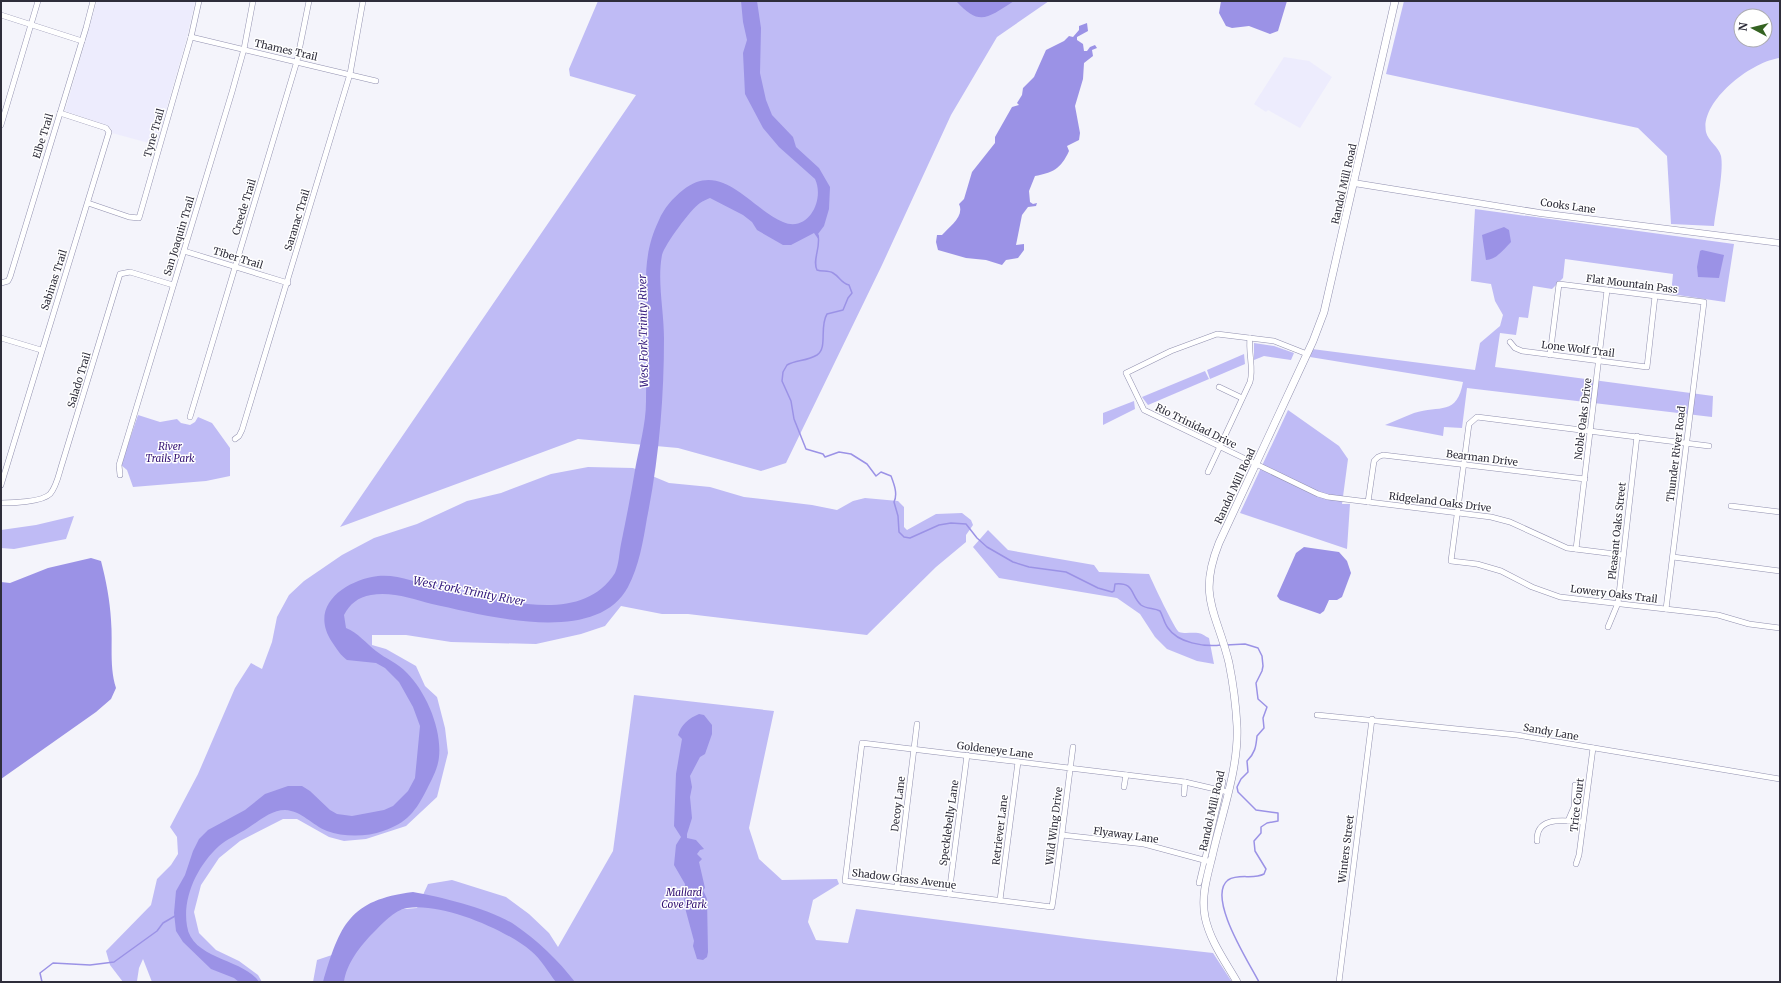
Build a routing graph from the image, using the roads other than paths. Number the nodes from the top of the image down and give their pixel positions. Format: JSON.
{"nodes":[{"id":1,"x":38,"y":1,"type":"edge"},
{"id":2,"x":93,"y":1,"type":"edge"},
{"id":3,"x":198,"y":1,"type":"edge"},
{"id":4,"x":253,"y":1,"type":"edge"},
{"id":5,"x":308,"y":1,"type":"edge"},
{"id":6,"x":363,"y":1,"type":"edge"},
{"id":7,"x":1395,"y":1,"type":"edge"},
{"id":8,"x":1,"y":15,"type":"edge"},
{"id":9,"x":32,"y":24,"type":"junction"},
{"id":10,"x":191,"y":37,"type":"junction"},
{"id":11,"x":82,"y":41,"type":"junction"},
{"id":12,"x":244,"y":49,"type":"junction"},
{"id":13,"x":297,"y":61,"type":"junction"},
{"id":14,"x":350,"y":74,"type":"junction"},
{"id":15,"x":376,"y":81,"type":"dead end"},
{"id":16,"x":60,"y":113,"type":"junction"},
{"id":17,"x":1,"y":125,"type":"edge"},
{"id":18,"x":1354,"y":183,"type":"junction"},
{"id":19,"x":88,"y":204,"type":"junction"},
{"id":20,"x":1780,"y":243,"type":"edge"},
{"id":21,"x":184,"y":251,"type":"junction"},
{"id":22,"x":235,"y":267,"type":"junction"},
{"id":23,"x":1,"y":282,"type":"edge"},
{"id":24,"x":288,"y":283,"type":"junction"},
{"id":25,"x":173,"y":285,"type":"junction"},
{"id":26,"x":1606,"y":290,"type":"junction"},
{"id":27,"x":1655,"y":296,"type":"junction"},
{"id":28,"x":1704,"y":302,"type":"joint"},
{"id":29,"x":1,"y":338,"type":"edge"},
{"id":30,"x":1250,"y":338,"type":"junction"},
{"id":31,"x":1510,"y":342,"type":"dead end"},
{"id":32,"x":41,"y":350,"type":"junction"},
{"id":33,"x":1307,"y":354,"type":"junction"},
{"id":34,"x":1550,"y":355,"type":"junction"},
{"id":35,"x":1598,"y":361,"type":"junction"},
{"id":36,"x":1219,"y":387,"type":"dead end"},
{"id":37,"x":1242,"y":398,"type":"junction"},
{"id":38,"x":190,"y":417,"type":"dead end"},
{"id":39,"x":1590,"y":431,"type":"junction"},
{"id":40,"x":1637,"y":436,"type":"junction"},
{"id":41,"x":235,"y":439,"type":"dead end"},
{"id":42,"x":1687,"y":442,"type":"junction"},
{"id":43,"x":1709,"y":446,"type":"dead end"},
{"id":44,"x":1219,"y":448,"type":"junction"},
{"id":45,"x":1256,"y":465,"type":"junction"},
{"id":46,"x":1464,"y":465,"type":"junction"},
{"id":47,"x":1208,"y":472,"type":"dead end"},
{"id":48,"x":120,"y":475,"type":"dead end"},
{"id":49,"x":1585,"y":479,"type":"junction"},
{"id":50,"x":1,"y":485,"type":"edge"},
{"id":51,"x":1368,"y":502,"type":"junction"},
{"id":52,"x":1,"y":503,"type":"edge"},
{"id":53,"x":1731,"y":506,"type":"dead end"},
{"id":54,"x":1780,"y":512,"type":"edge"},
{"id":55,"x":1458,"y":513,"type":"junction"},
{"id":56,"x":1576,"y":549,"type":"junction"},
{"id":57,"x":1623,"y":554,"type":"junction"},
{"id":58,"x":1672,"y":557,"type":"junction"},
{"id":59,"x":1780,"y":571,"type":"edge"},
{"id":60,"x":1618,"y":603,"type":"junction"},
{"id":61,"x":1666,"y":609,"type":"junction"},
{"id":62,"x":1608,"y":627,"type":"dead end"},
{"id":63,"x":1780,"y":628,"type":"edge"},
{"id":64,"x":1317,"y":715,"type":"dead end"},
{"id":65,"x":1372,"y":719,"type":"junction"},
{"id":66,"x":917,"y":724,"type":"dead end"},
{"id":67,"x":862,"y":742,"type":"joint"},
{"id":68,"x":1073,"y":747,"type":"dead end"},
{"id":69,"x":914,"y":748,"type":"junction"},
{"id":70,"x":1593,"y":748,"type":"junction"},
{"id":71,"x":967,"y":755,"type":"junction"},
{"id":72,"x":1018,"y":762,"type":"junction"},
{"id":73,"x":1070,"y":769,"type":"junction"},
{"id":74,"x":1126,"y":775,"type":"junction"},
{"id":75,"x":1780,"y":779,"type":"edge"},
{"id":76,"x":1185,"y":782,"type":"junction"},
{"id":77,"x":1223,"y":782,"type":"dead end"},
{"id":78,"x":1575,"y":785,"type":"dead end"},
{"id":79,"x":1124,"y":787,"type":"dead end"},
{"id":80,"x":1224,"y":791,"type":"junction"},
{"id":81,"x":1184,"y":794,"type":"dead end"},
{"id":82,"x":1568,"y":821,"type":"junction"},
{"id":83,"x":1584,"y":822,"type":"junction"},
{"id":84,"x":1062,"y":835,"type":"junction"},
{"id":85,"x":1537,"y":841,"type":"dead end"},
{"id":86,"x":1207,"y":861,"type":"junction"},
{"id":87,"x":1576,"y":864,"type":"dead end"},
{"id":88,"x":1199,"y":882,"type":"dead end"},
{"id":89,"x":897,"y":887,"type":"junction"},
{"id":90,"x":948,"y":894,"type":"junction"},
{"id":91,"x":1000,"y":900,"type":"junction"},
{"id":92,"x":1052,"y":907,"type":"joint"},
{"id":93,"x":1237,"y":982,"type":"edge"},
{"id":94,"x":1339,"y":982,"type":"edge"}],
"edges":[{"from":1,"to":9,"type":"street"},
{"from":2,"to":11,"type":"street","name":"Elbe Trail"},
{"from":3,"to":10,"type":"street","name":"Tyne Trail"},
{"from":4,"to":12,"type":"street","name":"San Joaquin Trail"},
{"from":5,"to":13,"type":"street","name":"Creede Trail"},
{"from":6,"to":14,"type":"street","name":"Saranac Trail"},
{"from":7,"to":18,"type":"main road","name":"Randol Mill Road"},
{"from":8,"to":9,"type":"street"},
{"from":9,"to":11,"type":"street"},
{"from":9,"to":17,"type":"street"},
{"from":10,"to":12,"type":"street","name":"Thames Trail"},
{"from":10,"to":19,"type":"street","name":"Tyne Trail"},
{"from":11,"to":16,"type":"street","name":"Elbe Trail"},
{"from":12,"to":13,"type":"street","name":"Thames Trail"},
{"from":12,"to":21,"type":"street","name":"San Joaquin Trail"},
{"from":13,"to":14,"type":"street","name":"Thames Trail"},
{"from":13,"to":22,"type":"street","name":"Creede Trail"},
{"from":14,"to":15,"type":"street","name":"Thames Trail"},
{"from":14,"to":24,"type":"street","name":"Saranac Trail"},
{"from":16,"to":19,"type":"street","name":"Sabinas Trail"},
{"from":16,"to":23,"type":"street","name":"Elbe Trail"},
{"from":18,"to":20,"type":"street","name":"Cooks Lane"},
{"from":18,"to":33,"type":"main road","name":"Randol Mill Road"},
{"from":19,"to":32,"type":"street","name":"Sabinas Trail"},
{"from":21,"to":22,"type":"street","name":"Tiber Trail"},
{"from":21,"to":25,"type":"street","name":"San Joaquin Trail"},
{"from":22,"to":24,"type":"street","name":"Tiber Trail"},
{"from":22,"to":38,"type":"street","name":"Creede Trail"},
{"from":24,"to":41,"type":"street","name":"Saranac Trail"},
{"from":25,"to":48,"type":"street","name":"San Joaquin Trail"},
{"from":25,"to":52,"type":"street","name":"Salado Trail"},
{"from":26,"to":27,"type":"street","name":"Flat Mountain Pass"},
{"from":26,"to":34,"type":"street","name":"Flat Mountain Pass"},
{"from":26,"to":35,"type":"street","name":"Noble Oaks Drive"},
{"from":27,"to":28,"type":"street","name":"Flat Mountain Pass"},
{"from":27,"to":35,"type":"street","name":"Lone Wolf Trail"},
{"from":28,"to":42,"type":"street","name":"Thunder River Road"},
{"from":29,"to":32,"type":"street"},
{"from":30,"to":33,"type":"street"},
{"from":30,"to":37,"type":"street"},
{"from":30,"to":44,"type":"street","name":"Rio Trinidad Drive"},
{"from":31,"to":34,"type":"street","name":"Lone Wolf Trail"},
{"from":32,"to":50,"type":"street","name":"Sabinas Trail"},
{"from":33,"to":45,"type":"main road","name":"Randol Mill Road"},
{"from":34,"to":35,"type":"street","name":"Lone Wolf Trail"},
{"from":35,"to":39,"type":"street","name":"Noble Oaks Drive"},
{"from":36,"to":37,"type":"street"},
{"from":37,"to":44,"type":"street"},
{"from":39,"to":40,"type":"street"},
{"from":39,"to":46,"type":"street"},
{"from":39,"to":49,"type":"street","name":"Noble Oaks Drive"},
{"from":40,"to":42,"type":"street"},
{"from":40,"to":57,"type":"street","name":"Pleasant Oaks Street"},
{"from":42,"to":43,"type":"street"},
{"from":42,"to":58,"type":"street","name":"Thunder River Road"},
{"from":44,"to":45,"type":"street","name":"Rio Trinidad Drive"},
{"from":44,"to":47,"type":"street"},
{"from":45,"to":51,"type":"street","name":"Ridgeland Oaks Drive"},
{"from":45,"to":80,"type":"main road","name":"Randol Mill Road"},
{"from":46,"to":49,"type":"street","name":"Bearman Drive"},
{"from":46,"to":51,"type":"street","name":"Bearman Drive"},
{"from":46,"to":55,"type":"street"},
{"from":49,"to":56,"type":"street","name":"Noble Oaks Drive"},
{"from":51,"to":55,"type":"street","name":"Ridgeland Oaks Drive"},
{"from":53,"to":54,"type":"street"},
{"from":55,"to":56,"type":"street","name":"Ridgeland Oaks Drive"},
{"from":55,"to":60,"type":"street","name":"Lowery Oaks Trail"},
{"from":56,"to":57,"type":"street","name":"Ridgeland Oaks Drive"},
{"from":57,"to":60,"type":"street","name":"Pleasant Oaks Street"},
{"from":58,"to":59,"type":"street"},
{"from":58,"to":61,"type":"street","name":"Thunder River Road"},
{"from":60,"to":61,"type":"street","name":"Lowery Oaks Trail"},
{"from":60,"to":62,"type":"street","name":"Pleasant Oaks Street"},
{"from":61,"to":63,"type":"street","name":"Lowery Oaks Trail"},
{"from":64,"to":65,"type":"street","name":"Sandy Lane"},
{"from":65,"to":70,"type":"street","name":"Sandy Lane"},
{"from":65,"to":94,"type":"street","name":"Winters Street"},
{"from":66,"to":69,"type":"street","name":"Decoy Lane"},
{"from":67,"to":69,"type":"street","name":"Goldeneye Lane"},
{"from":67,"to":89,"type":"street","name":"Shadow Grass Avenue"},
{"from":68,"to":73,"type":"street","name":"Wild Wing Drive"},
{"from":69,"to":71,"type":"street","name":"Goldeneye Lane"},
{"from":69,"to":89,"type":"street","name":"Decoy Lane"},
{"from":70,"to":75,"type":"street","name":"Sandy Lane"},
{"from":70,"to":83,"type":"street","name":"Trice Court"},
{"from":71,"to":72,"type":"street","name":"Goldeneye Lane"},
{"from":71,"to":90,"type":"street","name":"Specklebelly Lane"},
{"from":72,"to":73,"type":"street","name":"Goldeneye Lane"},
{"from":72,"to":91,"type":"street","name":"Retriever Lane"},
{"from":73,"to":74,"type":"street","name":"Goldeneye Lane"},
{"from":73,"to":84,"type":"street","name":"Wild Wing Drive"},
{"from":74,"to":76,"type":"street","name":"Goldeneye Lane"},
{"from":74,"to":79,"type":"street"},
{"from":76,"to":80,"type":"street","name":"Goldeneye Lane"},
{"from":76,"to":81,"type":"street"},
{"from":77,"to":80,"type":"street","name":"Randol Mill Road"},
{"from":78,"to":82,"type":"street"},
{"from":80,"to":86,"type":"main road","name":"Randol Mill Road"},
{"from":82,"to":83,"type":"street"},
{"from":82,"to":85,"type":"street"},
{"from":83,"to":87,"type":"street","name":"Trice Court"},
{"from":84,"to":86,"type":"street","name":"Flyaway Lane"},
{"from":84,"to":92,"type":"street","name":"Wild Wing Drive"},
{"from":86,"to":88,"type":"street","name":"Randol Mill Road"},
{"from":86,"to":93,"type":"main road","name":"Randol Mill Road"},
{"from":89,"to":90,"type":"street","name":"Shadow Grass Avenue"},
{"from":90,"to":91,"type":"street","name":"Shadow Grass Avenue"},
{"from":91,"to":92,"type":"street","name":"Shadow Grass Avenue"}]}
